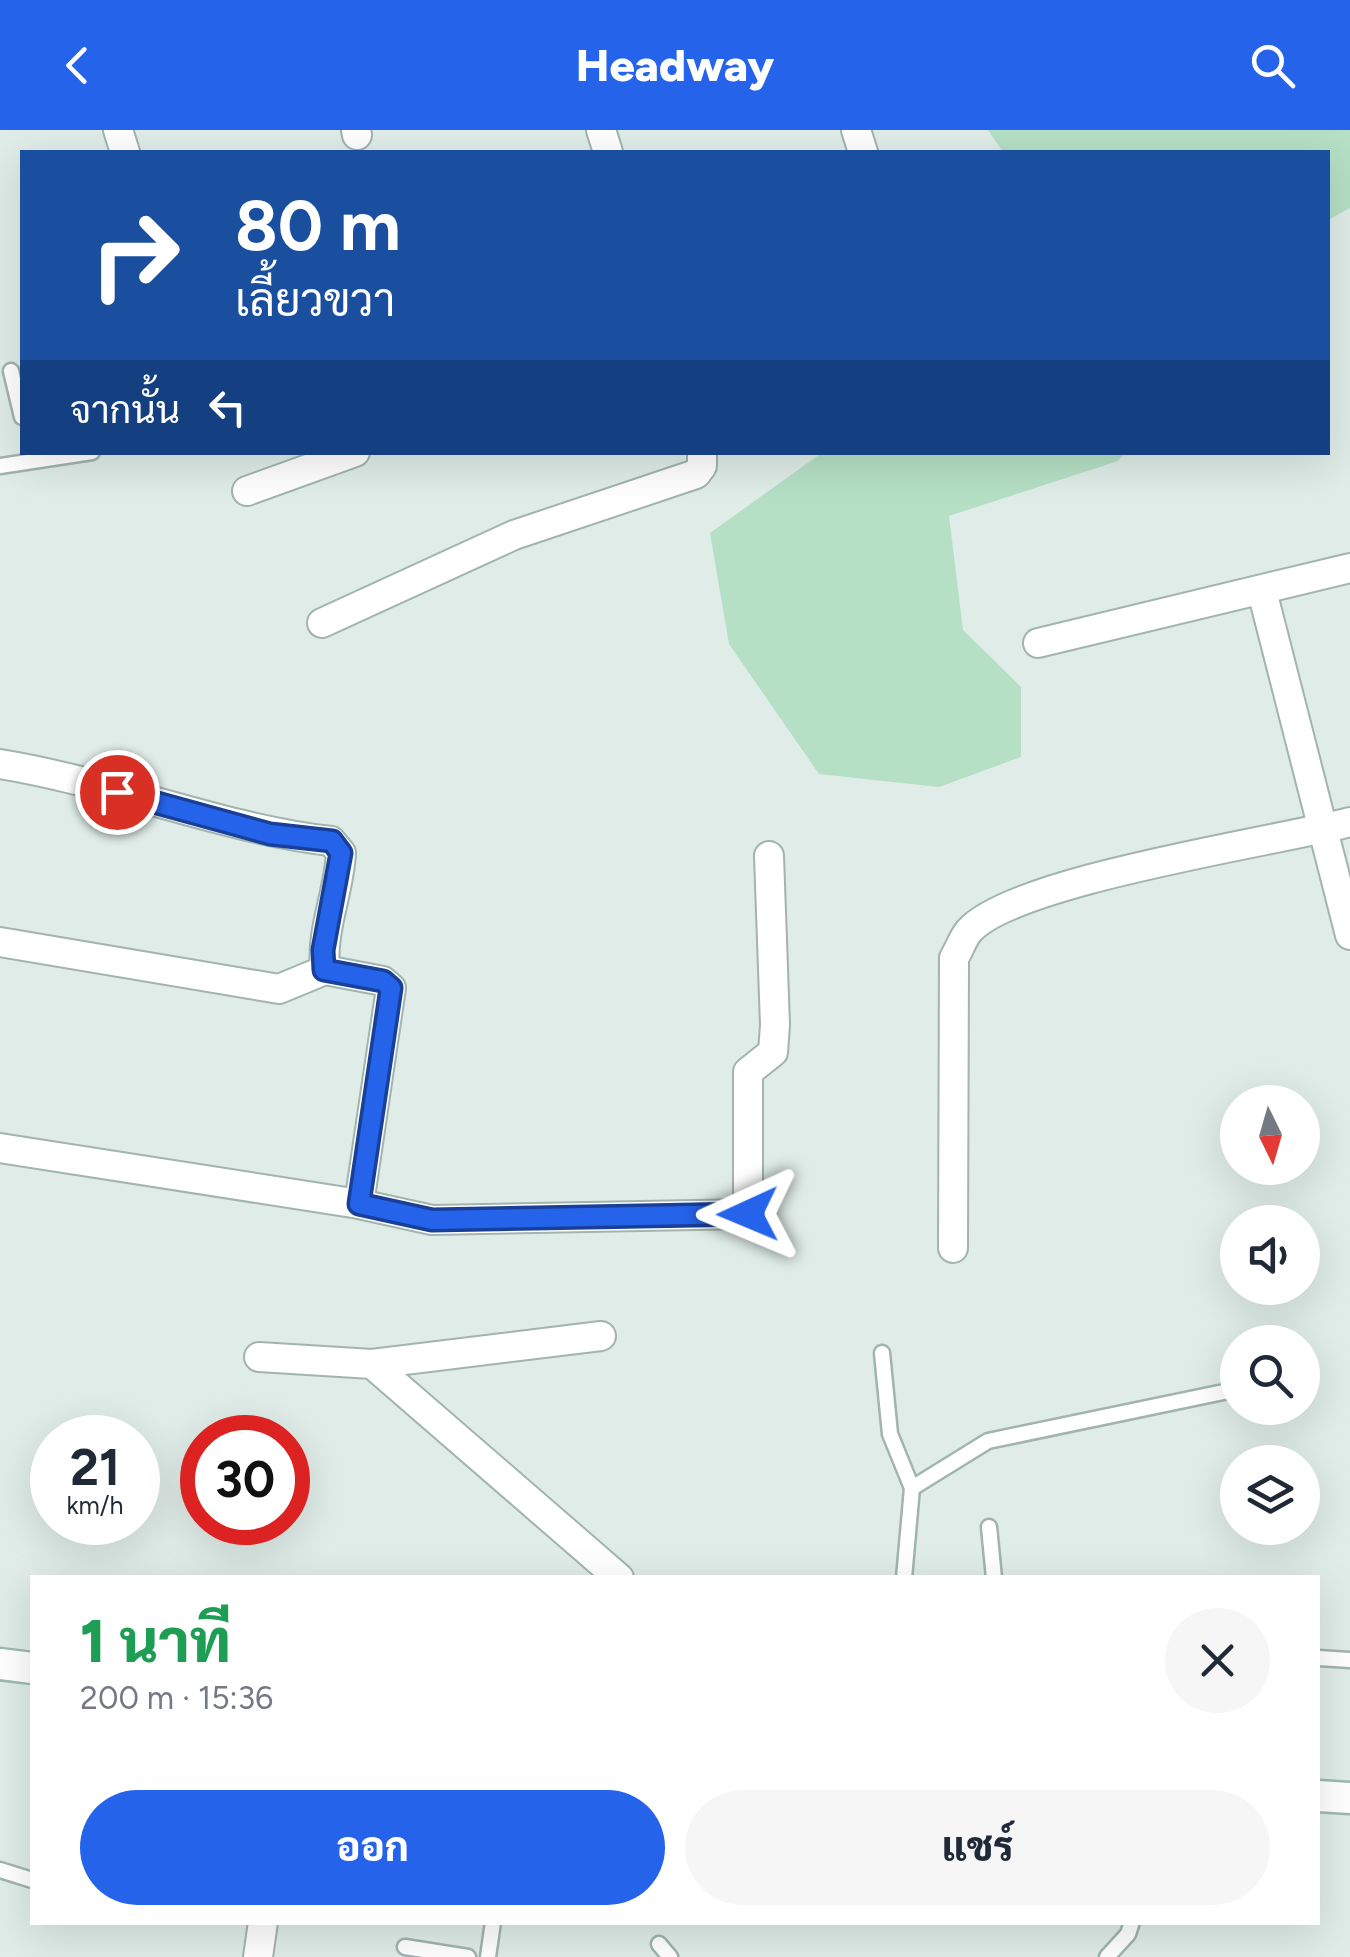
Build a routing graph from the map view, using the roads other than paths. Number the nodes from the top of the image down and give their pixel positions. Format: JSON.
{"nodes":[{"id":1,"x":11,"y":371,"type":"dead end"},
{"id":2,"x":20,"y":409,"type":"edge"},
{"id":3,"x":348,"y":455,"type":"edge"},
{"id":4,"x":702,"y":455,"type":"edge"},
{"id":5,"x":33,"y":456,"type":"edge"},
{"id":6,"x":0,"y":466,"type":"edge"},
{"id":7,"x":246,"y":491,"type":"dead end"},
{"id":8,"x":1350,"y":568,"type":"edge"},
{"id":9,"x":1262,"y":591,"type":"junction"},
{"id":10,"x":322,"y":624,"type":"dead end"},
{"id":11,"x":1038,"y":643,"type":"dead end"},
{"id":12,"x":0,"y":764,"type":"edge"},
{"id":13,"x":1350,"y":822,"type":"edge"},
{"id":14,"x":1322,"y":830,"type":"junction"},
{"id":15,"x":769,"y":856,"type":"dead end"},
{"id":16,"x":1350,"y":935,"type":"edge"},
{"id":17,"x":0,"y":942,"type":"edge"},
{"id":18,"x":324,"y":970,"type":"junction"},
{"id":19,"x":0,"y":1148,"type":"edge"},
{"id":20,"x":359,"y":1204,"type":"junction"},
{"id":21,"x":954,"y":1248,"type":"dead end"},
{"id":22,"x":601,"y":1336,"type":"dead end"},
{"id":23,"x":882,"y":1353,"type":"dead end"},
{"id":24,"x":259,"y":1357,"type":"dead end"},
{"id":25,"x":372,"y":1364,"type":"junction"},
{"id":26,"x":1220,"y":1393,"type":"edge"},
{"id":27,"x":912,"y":1488,"type":"junction"},
{"id":28,"x":989,"y":1527,"type":"dead end"},
{"id":29,"x":616,"y":1575,"type":"edge"},
{"id":30,"x":904,"y":1575,"type":"edge"},
{"id":31,"x":994,"y":1575,"type":"edge"},
{"id":32,"x":1320,"y":1658,"type":"edge"},
{"id":33,"x":1350,"y":1660,"type":"edge"},
{"id":34,"x":0,"y":1664,"type":"edge"},
{"id":35,"x":30,"y":1668,"type":"edge"},
{"id":36,"x":1320,"y":1796,"type":"edge"},
{"id":37,"x":1350,"y":1798,"type":"edge"},
{"id":38,"x":0,"y":1870,"type":"edge"},
{"id":39,"x":30,"y":1879,"type":"edge"},
{"id":40,"x":263,"y":1925,"type":"edge"},
{"id":41,"x":493,"y":1925,"type":"edge"},
{"id":42,"x":1131,"y":1925,"type":"edge"},
{"id":43,"x":660,"y":1944,"type":"dead end"},
{"id":44,"x":404,"y":1947,"type":"dead end"},
{"id":45,"x":258,"y":1957,"type":"edge"},
{"id":46,"x":468,"y":1957,"type":"edge"},
{"id":47,"x":488,"y":1957,"type":"edge"},
{"id":48,"x":670,"y":1957,"type":"edge"},
{"id":49,"x":1106,"y":1957,"type":"edge"}],
"edges":[{"from":1,"to":2,"type":"lane"},
{"from":3,"to":7,"type":"street"},
{"from":4,"to":10,"type":"street"},
{"from":5,"to":6,"type":"lane"},
{"from":8,"to":9,"type":"street"},
{"from":9,"to":11,"type":"street"},
{"from":9,"to":14,"type":"street"},
{"from":12,"to":18,"type":"street"},
{"from":13,"to":14,"type":"street"},
{"from":14,"to":16,"type":"street"},
{"from":14,"to":21,"type":"street"},
{"from":15,"to":20,"type":"street"},
{"from":17,"to":18,"type":"street"},
{"from":18,"to":20,"type":"street"},
{"from":19,"to":20,"type":"street"},
{"from":22,"to":25,"type":"street"},
{"from":23,"to":27,"type":"lane"},
{"from":24,"to":25,"type":"street"},
{"from":25,"to":29,"type":"street"},
{"from":26,"to":27,"type":"lane"},
{"from":27,"to":30,"type":"lane"},
{"from":28,"to":31,"type":"lane"},
{"from":32,"to":33,"type":"lane"},
{"from":34,"to":35,"type":"street"},
{"from":36,"to":37,"type":"street"},
{"from":38,"to":39,"type":"lane"},
{"from":40,"to":45,"type":"street"},
{"from":41,"to":47,"type":"lane"},
{"from":42,"to":49,"type":"lane"},
{"from":43,"to":48,"type":"lane"},
{"from":44,"to":46,"type":"lane"}]}
